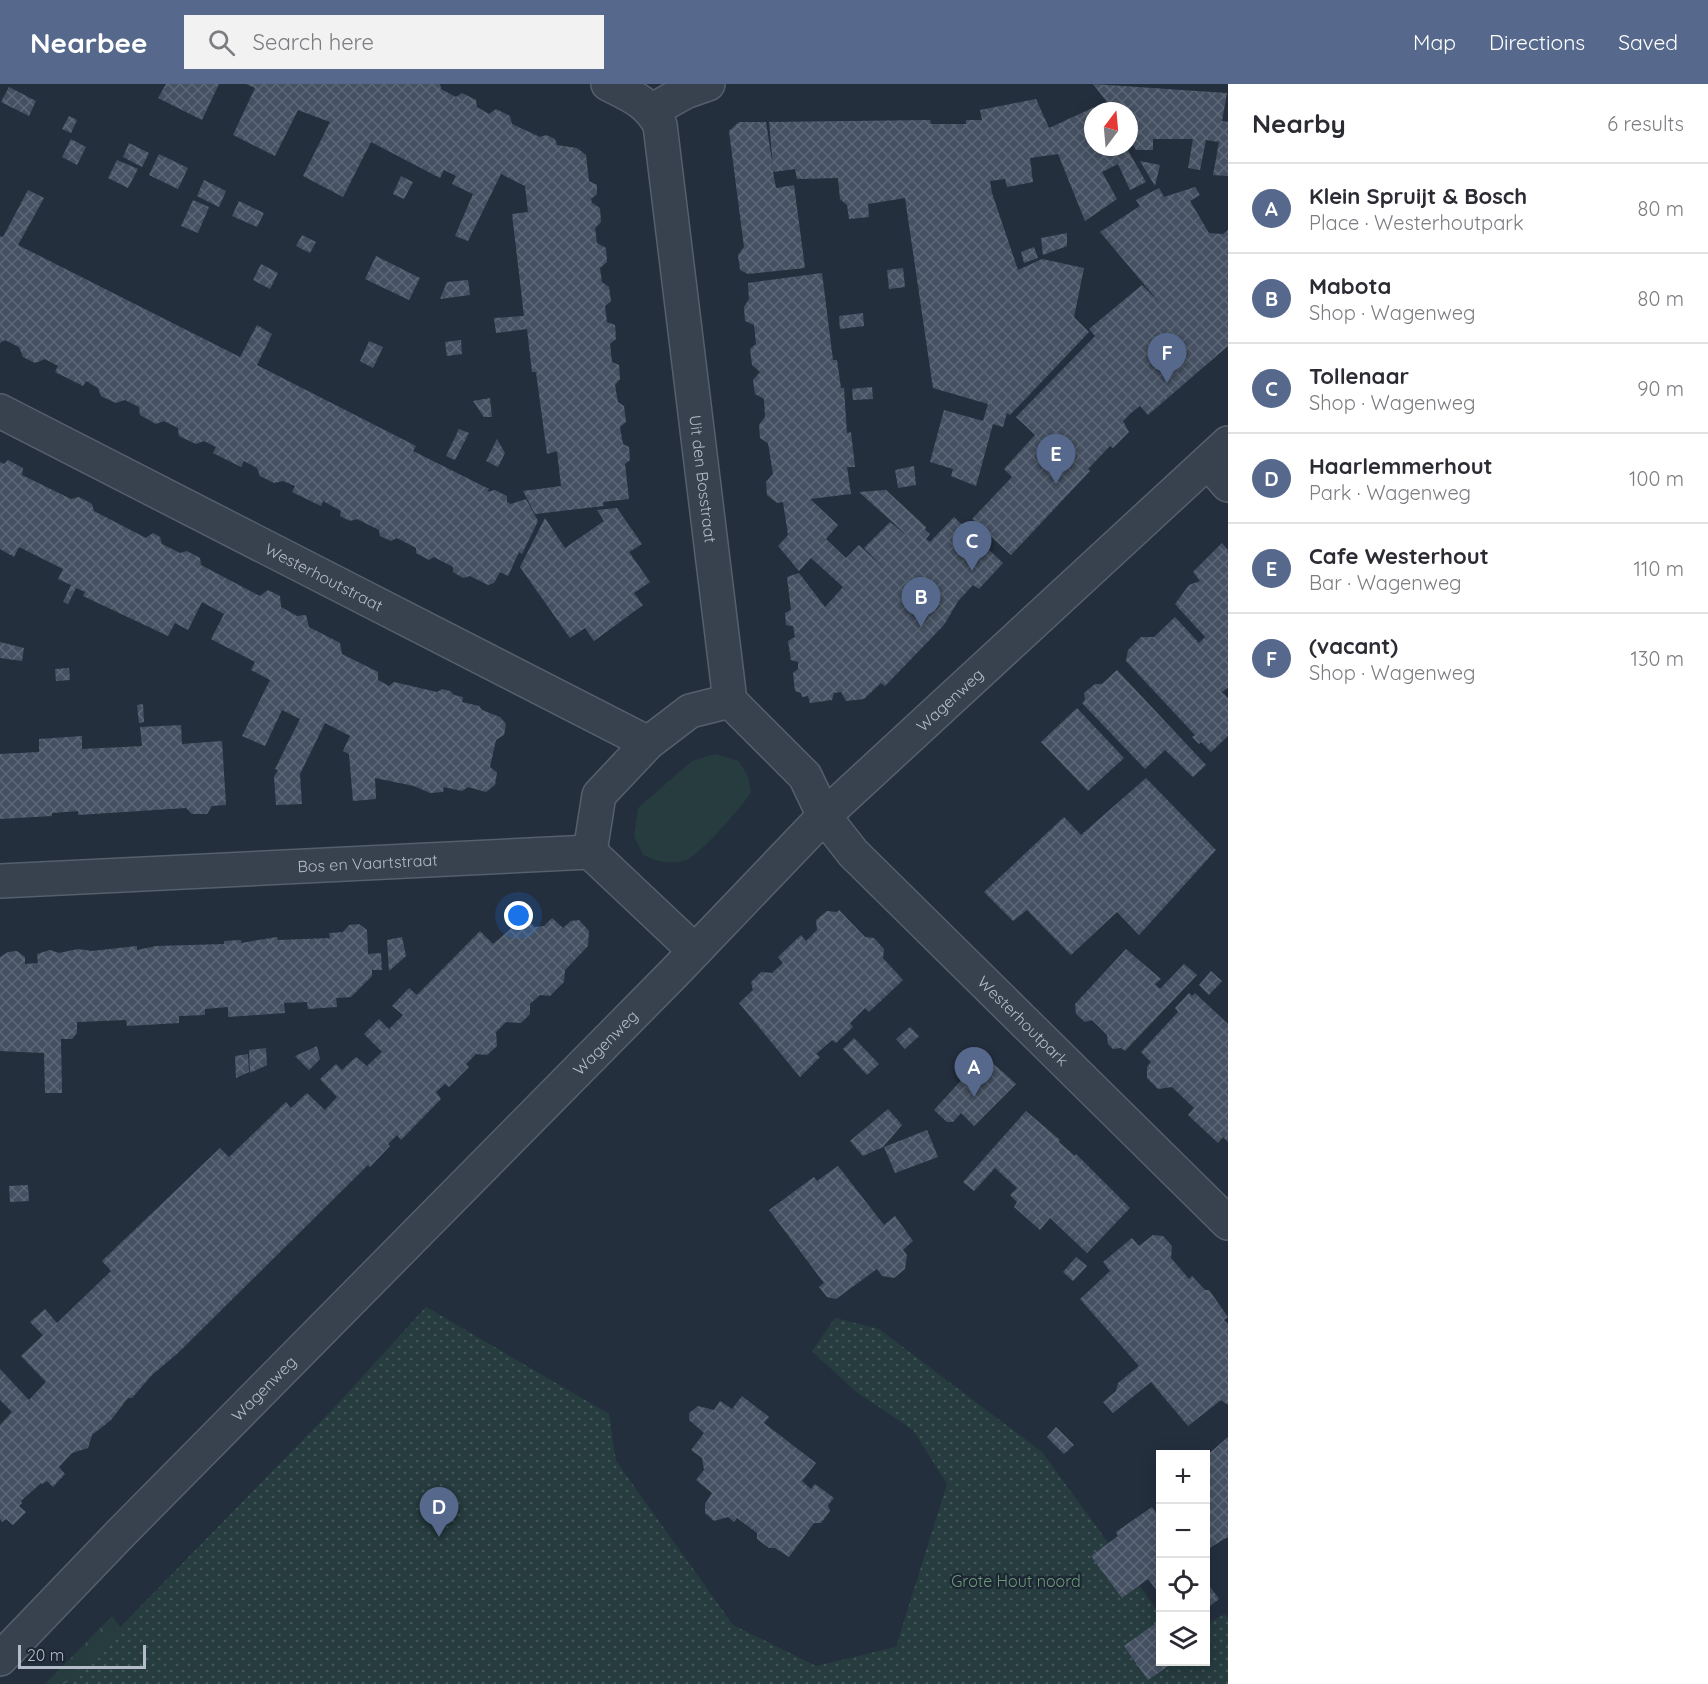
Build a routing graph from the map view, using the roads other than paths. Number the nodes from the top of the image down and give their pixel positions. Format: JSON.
{"nodes":[{"id":1,"x":608,"y":84,"type":"edge"},
{"id":2,"x":708,"y":84,"type":"edge"},
{"id":3,"x":652,"y":110,"type":"junction"},
{"id":4,"x":0,"y":411,"type":"edge"},
{"id":5,"x":1221,"y":463,"type":"edge"},
{"id":6,"x":730,"y":701,"type":"junction"},
{"id":7,"x":648,"y":743,"type":"junction"},
{"id":8,"x":824,"y":816,"type":"junction"},
{"id":9,"x":591,"y":852,"type":"junction"},
{"id":10,"x":0,"y":882,"type":"edge"},
{"id":11,"x":695,"y":951,"type":"junction"},
{"id":12,"x":1228,"y":1223,"type":"edge"},
{"id":13,"x":0,"y":1659,"type":"edge"}],
"edges":[{"from":1,"to":3,"type":"street"},
{"from":2,"to":3,"type":"street"},
{"from":3,"to":6,"type":"street","name":"Uit den Bosstraat"},
{"from":4,"to":7,"type":"street","name":"Westerhoutstraat"},
{"from":5,"to":8,"type":"street","name":"Wagenweg"},
{"from":6,"to":7,"type":"street"},
{"from":6,"to":8,"type":"street"},
{"from":7,"to":9,"type":"street"},
{"from":8,"to":11,"type":"street","name":"Wagenweg"},
{"from":8,"to":12,"type":"street","name":"Westerhoutpark"},
{"from":9,"to":10,"type":"street","name":"Bos en Vaartstraat"},
{"from":9,"to":11,"type":"street"},
{"from":11,"to":13,"type":"street","name":"Wagenweg"}]}
